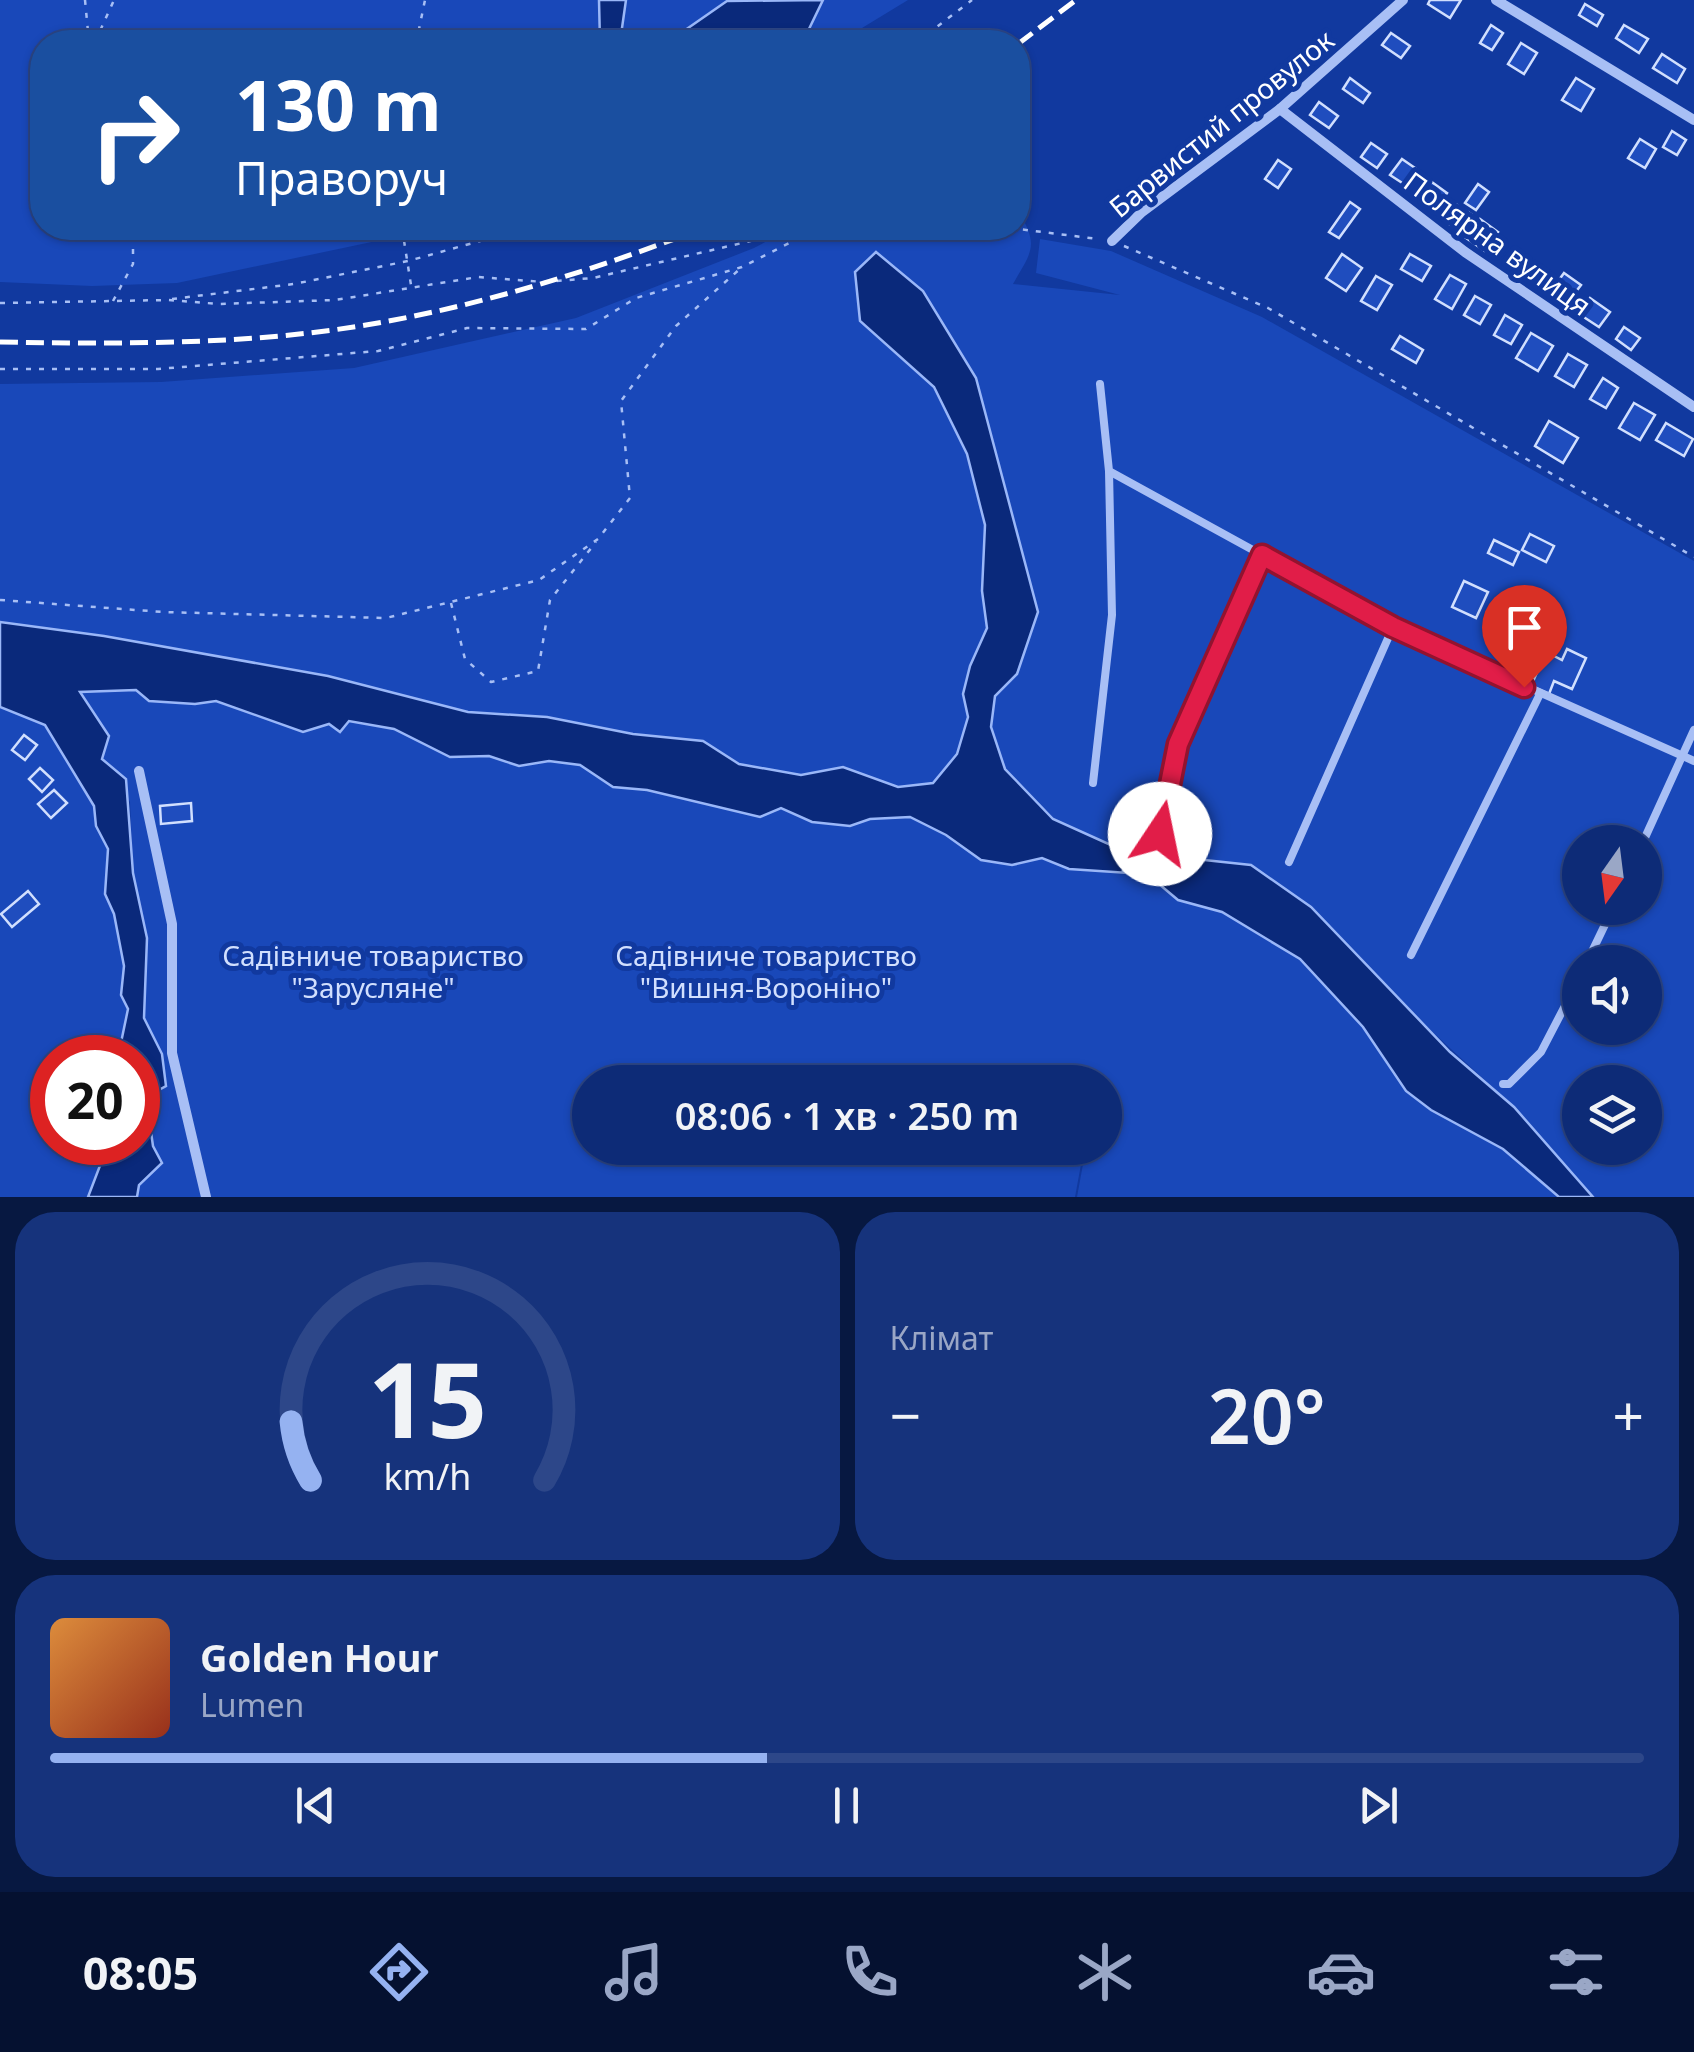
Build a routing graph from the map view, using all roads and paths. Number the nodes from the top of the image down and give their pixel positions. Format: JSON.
{"nodes":[{"id":1,"x":85,"y":0,"type":"edge"},
{"id":2,"x":114,"y":0,"type":"edge"},
{"id":3,"x":425,"y":0,"type":"edge"},
{"id":4,"x":972,"y":0,"type":"edge"},
{"id":5,"x":1403,"y":0,"type":"edge"},
{"id":6,"x":1496,"y":0,"type":"edge"},
{"id":7,"x":90,"y":30,"type":"edge"},
{"id":8,"x":98,"y":30,"type":"edge"},
{"id":9,"x":419,"y":30,"type":"edge"},
{"id":10,"x":932,"y":30,"type":"edge"},
{"id":11,"x":1280,"y":110,"type":"junction"},
{"id":12,"x":1694,"y":120,"type":"edge"},
{"id":13,"x":1030,"y":231,"type":"edge"},
{"id":14,"x":133,"y":240,"type":"edge"},
{"id":15,"x":404,"y":240,"type":"edge"},
{"id":16,"x":486,"y":240,"type":"edge"},
{"id":17,"x":755,"y":240,"type":"edge"},
{"id":18,"x":795,"y":240,"type":"edge"},
{"id":19,"x":1112,"y":241,"type":"junction"},
{"id":20,"x":408,"y":262,"type":"junction"},
{"id":21,"x":742,"y":267,"type":"junction"},
{"id":22,"x":412,"y":288,"type":"junction"},
{"id":23,"x":168,"y":300,"type":"junction"},
{"id":24,"x":112,"y":302,"type":"junction"},
{"id":25,"x":0,"y":303,"type":"edge"},
{"id":26,"x":0,"y":369,"type":"edge"},
{"id":27,"x":1100,"y":384,"type":"dead end"},
{"id":28,"x":1694,"y":407,"type":"edge"},
{"id":29,"x":1109,"y":471,"type":"junction"},
{"id":30,"x":598,"y":540,"type":"junction"},
{"id":31,"x":1262,"y":555,"type":"junction"},
{"id":32,"x":1694,"y":557,"type":"edge"},
{"id":33,"x":1,"y":600,"type":"edge"},
{"id":34,"x":451,"y":602,"type":"junction"},
{"id":35,"x":1393,"y":627,"type":"junction"},
{"id":36,"x":1540,"y":694,"type":"junction"},
{"id":37,"x":1694,"y":730,"type":"edge"},
{"id":38,"x":1682,"y":756,"type":"junction"},
{"id":39,"x":1694,"y":761,"type":"edge"},
{"id":40,"x":139,"y":771,"type":"dead end"},
{"id":41,"x":1094,"y":784,"type":"dead end"},
{"id":42,"x":1651,"y":825,"type":"edge"},
{"id":43,"x":1160,"y":834,"type":"dead end"},
{"id":44,"x":1289,"y":862,"type":"dead end"},
{"id":45,"x":1411,"y":956,"type":"dead end"},
{"id":46,"x":1562,"y":1012,"type":"edge"},
{"id":47,"x":1503,"y":1084,"type":"dead end"},
{"id":48,"x":206,"y":1197,"type":"edge"}],
"edges":[{"from":1,"to":7,"type":"path"},
{"from":2,"to":8,"type":"path"},
{"from":3,"to":9,"type":"path"},
{"from":4,"to":10,"type":"path"},
{"from":5,"to":11,"type":"street","name":"Барвистий провулок"},
{"from":6,"to":12,"type":"street"},
{"from":11,"to":19,"type":"street","name":"Барвистий провулок"},
{"from":11,"to":28,"type":"street","name":"Полярна вулиця"},
{"from":13,"to":19,"type":"path"},
{"from":14,"to":24,"type":"path"},
{"from":15,"to":20,"type":"path"},
{"from":16,"to":20,"type":"path"},
{"from":17,"to":22,"type":"path"},
{"from":18,"to":21,"type":"path"},
{"from":19,"to":32,"type":"path"},
{"from":20,"to":22,"type":"path"},
{"from":20,"to":23,"type":"path"},
{"from":21,"to":26,"type":"path"},
{"from":21,"to":30,"type":"path"},
{"from":22,"to":23,"type":"path"},
{"from":23,"to":24,"type":"path"},
{"from":24,"to":25,"type":"path"},
{"from":27,"to":29,"type":"lane"},
{"from":29,"to":31,"type":"lane"},
{"from":29,"to":41,"type":"lane"},
{"from":30,"to":34,"type":"path"},
{"from":30,"to":34,"type":"path"},
{"from":31,"to":35,"type":"lane"},
{"from":31,"to":43,"type":"lane"},
{"from":33,"to":34,"type":"path"},
{"from":35,"to":36,"type":"lane"},
{"from":35,"to":44,"type":"lane"},
{"from":36,"to":38,"type":"lane"},
{"from":36,"to":45,"type":"lane"},
{"from":37,"to":38,"type":"lane"},
{"from":38,"to":39,"type":"lane"},
{"from":38,"to":42,"type":"lane"},
{"from":40,"to":48,"type":"street"},
{"from":46,"to":47,"type":"lane"}]}
